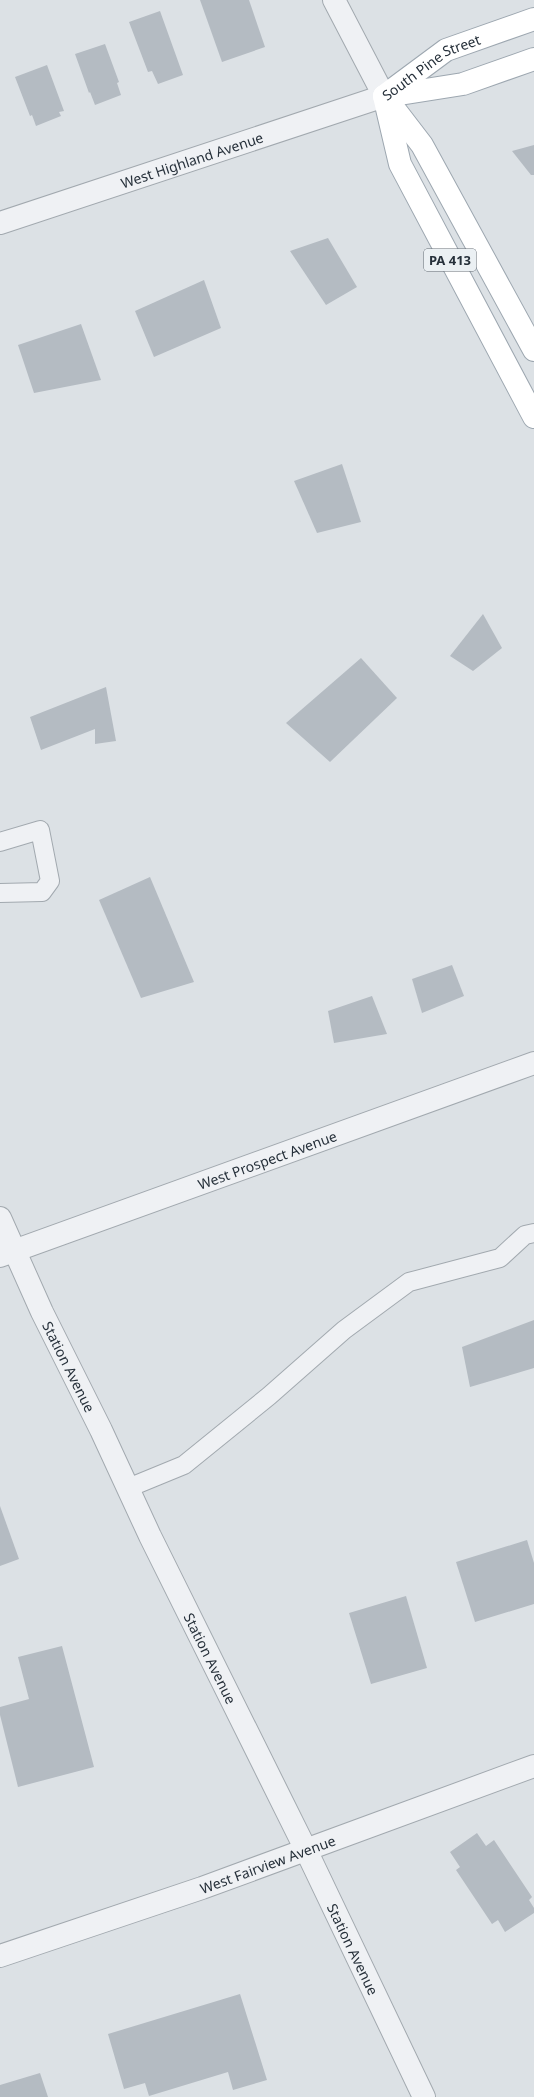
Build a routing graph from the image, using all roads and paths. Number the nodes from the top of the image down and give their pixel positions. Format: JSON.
{"nodes":[{"id":1,"x":334,"y":0,"type":"edge"},
{"id":2,"x":534,"y":18,"type":"edge"},
{"id":3,"x":534,"y":59,"type":"edge"},
{"id":4,"x":384,"y":96,"type":"junction"},
{"id":5,"x":0,"y":223,"type":"edge"},
{"id":6,"x":534,"y":350,"type":"edge"},
{"id":7,"x":534,"y":417,"type":"edge"},
{"id":8,"x":0,"y":842,"type":"edge"},
{"id":9,"x":0,"y":893,"type":"edge"},
{"id":10,"x":534,"y":1063,"type":"edge"},
{"id":11,"x":0,"y":1218,"type":"edge"},
{"id":12,"x":534,"y":1233,"type":"edge"},
{"id":13,"x":8,"y":1253,"type":"edge"},
{"id":14,"x":128,"y":1488,"type":"junction"},
{"id":15,"x":534,"y":1766,"type":"edge"},
{"id":16,"x":306,"y":1850,"type":"junction"},
{"id":17,"x":0,"y":1956,"type":"edge"},
{"id":18,"x":424,"y":2097,"type":"edge"}],
"edges":[{"from":1,"to":4,"type":"street"},
{"from":2,"to":4,"type":"main road","name":"South Pine Street"},
{"from":3,"to":4,"type":"main road","name":"South Pine Street"},
{"from":4,"to":5,"type":"street","name":"West Highland Avenue"},
{"from":4,"to":6,"type":"main road","number":"PA 413"},
{"from":4,"to":7,"type":"main road","number":"PA 413"},
{"from":8,"to":9,"type":"lane"},
{"from":10,"to":13,"type":"street","name":"West Prospect Avenue"},
{"from":11,"to":13,"type":"street","name":"Station Avenue"},
{"from":12,"to":14,"type":"lane"},
{"from":13,"to":14,"type":"street","name":"Station Avenue"},
{"from":14,"to":16,"type":"street","name":"Station Avenue"},
{"from":15,"to":16,"type":"street","name":"West Fairview Avenue"},
{"from":16,"to":17,"type":"street","name":"West Fairview Avenue"},
{"from":16,"to":18,"type":"street","name":"Station Avenue"}]}
